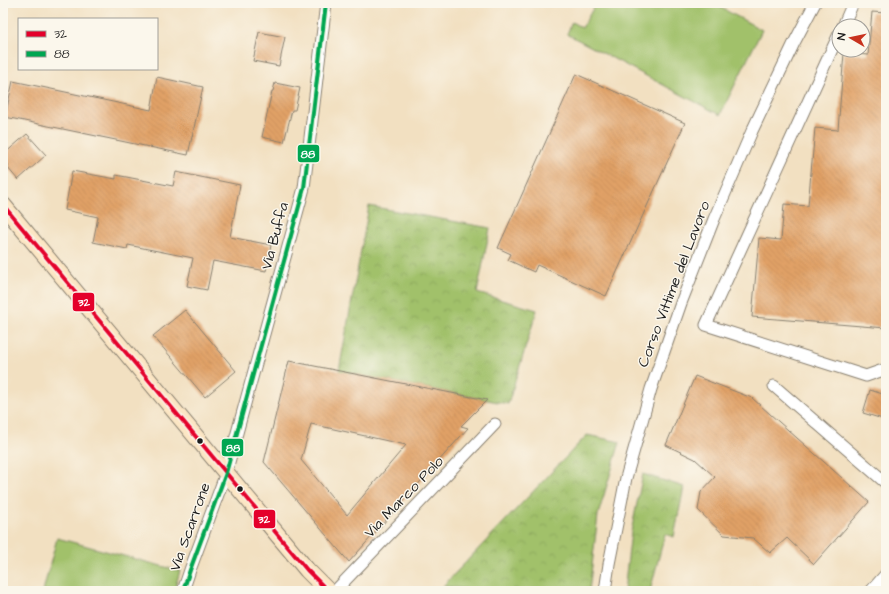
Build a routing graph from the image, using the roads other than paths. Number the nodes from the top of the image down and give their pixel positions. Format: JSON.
{"nodes":[{"id":1,"x":326,"y":3,"type":"edge"},
{"id":2,"x":815,"y":3,"type":"edge"},
{"id":3,"x":853,"y":3,"type":"edge"},
{"id":4,"x":846,"y":18,"type":"edge"},
{"id":5,"x":831,"y":52,"type":"edge"},
{"id":6,"x":3,"y":205,"type":"edge"},
{"id":7,"x":886,"y":369,"type":"edge"},
{"id":8,"x":774,"y":386,"type":"dead end"},
{"id":9,"x":495,"y":424,"type":"dead end"},
{"id":10,"x":226,"y":472,"type":"junction"},
{"id":11,"x":886,"y":483,"type":"edge"},
{"id":12,"x":886,"y":574,"type":"edge"},
{"id":13,"x":183,"y":591,"type":"edge"},
{"id":14,"x":328,"y":591,"type":"edge"},
{"id":15,"x":335,"y":591,"type":"edge"},
{"id":16,"x":606,"y":591,"type":"edge"},
{"id":17,"x":871,"y":591,"type":"edge"}],
"edges":[{"from":1,"to":10,"type":"street","name":"Via Buffa"},
{"from":2,"to":16,"type":"street","name":"Corso Vittime del Lavoro"},
{"from":3,"to":4,"type":"street"},
{"from":5,"to":7,"type":"street"},
{"from":6,"to":10,"type":"main road"},
{"from":8,"to":11,"type":"street"},
{"from":9,"to":15,"type":"street","name":"Via Marco Polo"},
{"from":10,"to":13,"type":"street","name":"Via Scarrone"},
{"from":10,"to":14,"type":"main road"},
{"from":12,"to":17,"type":"street"}]}
